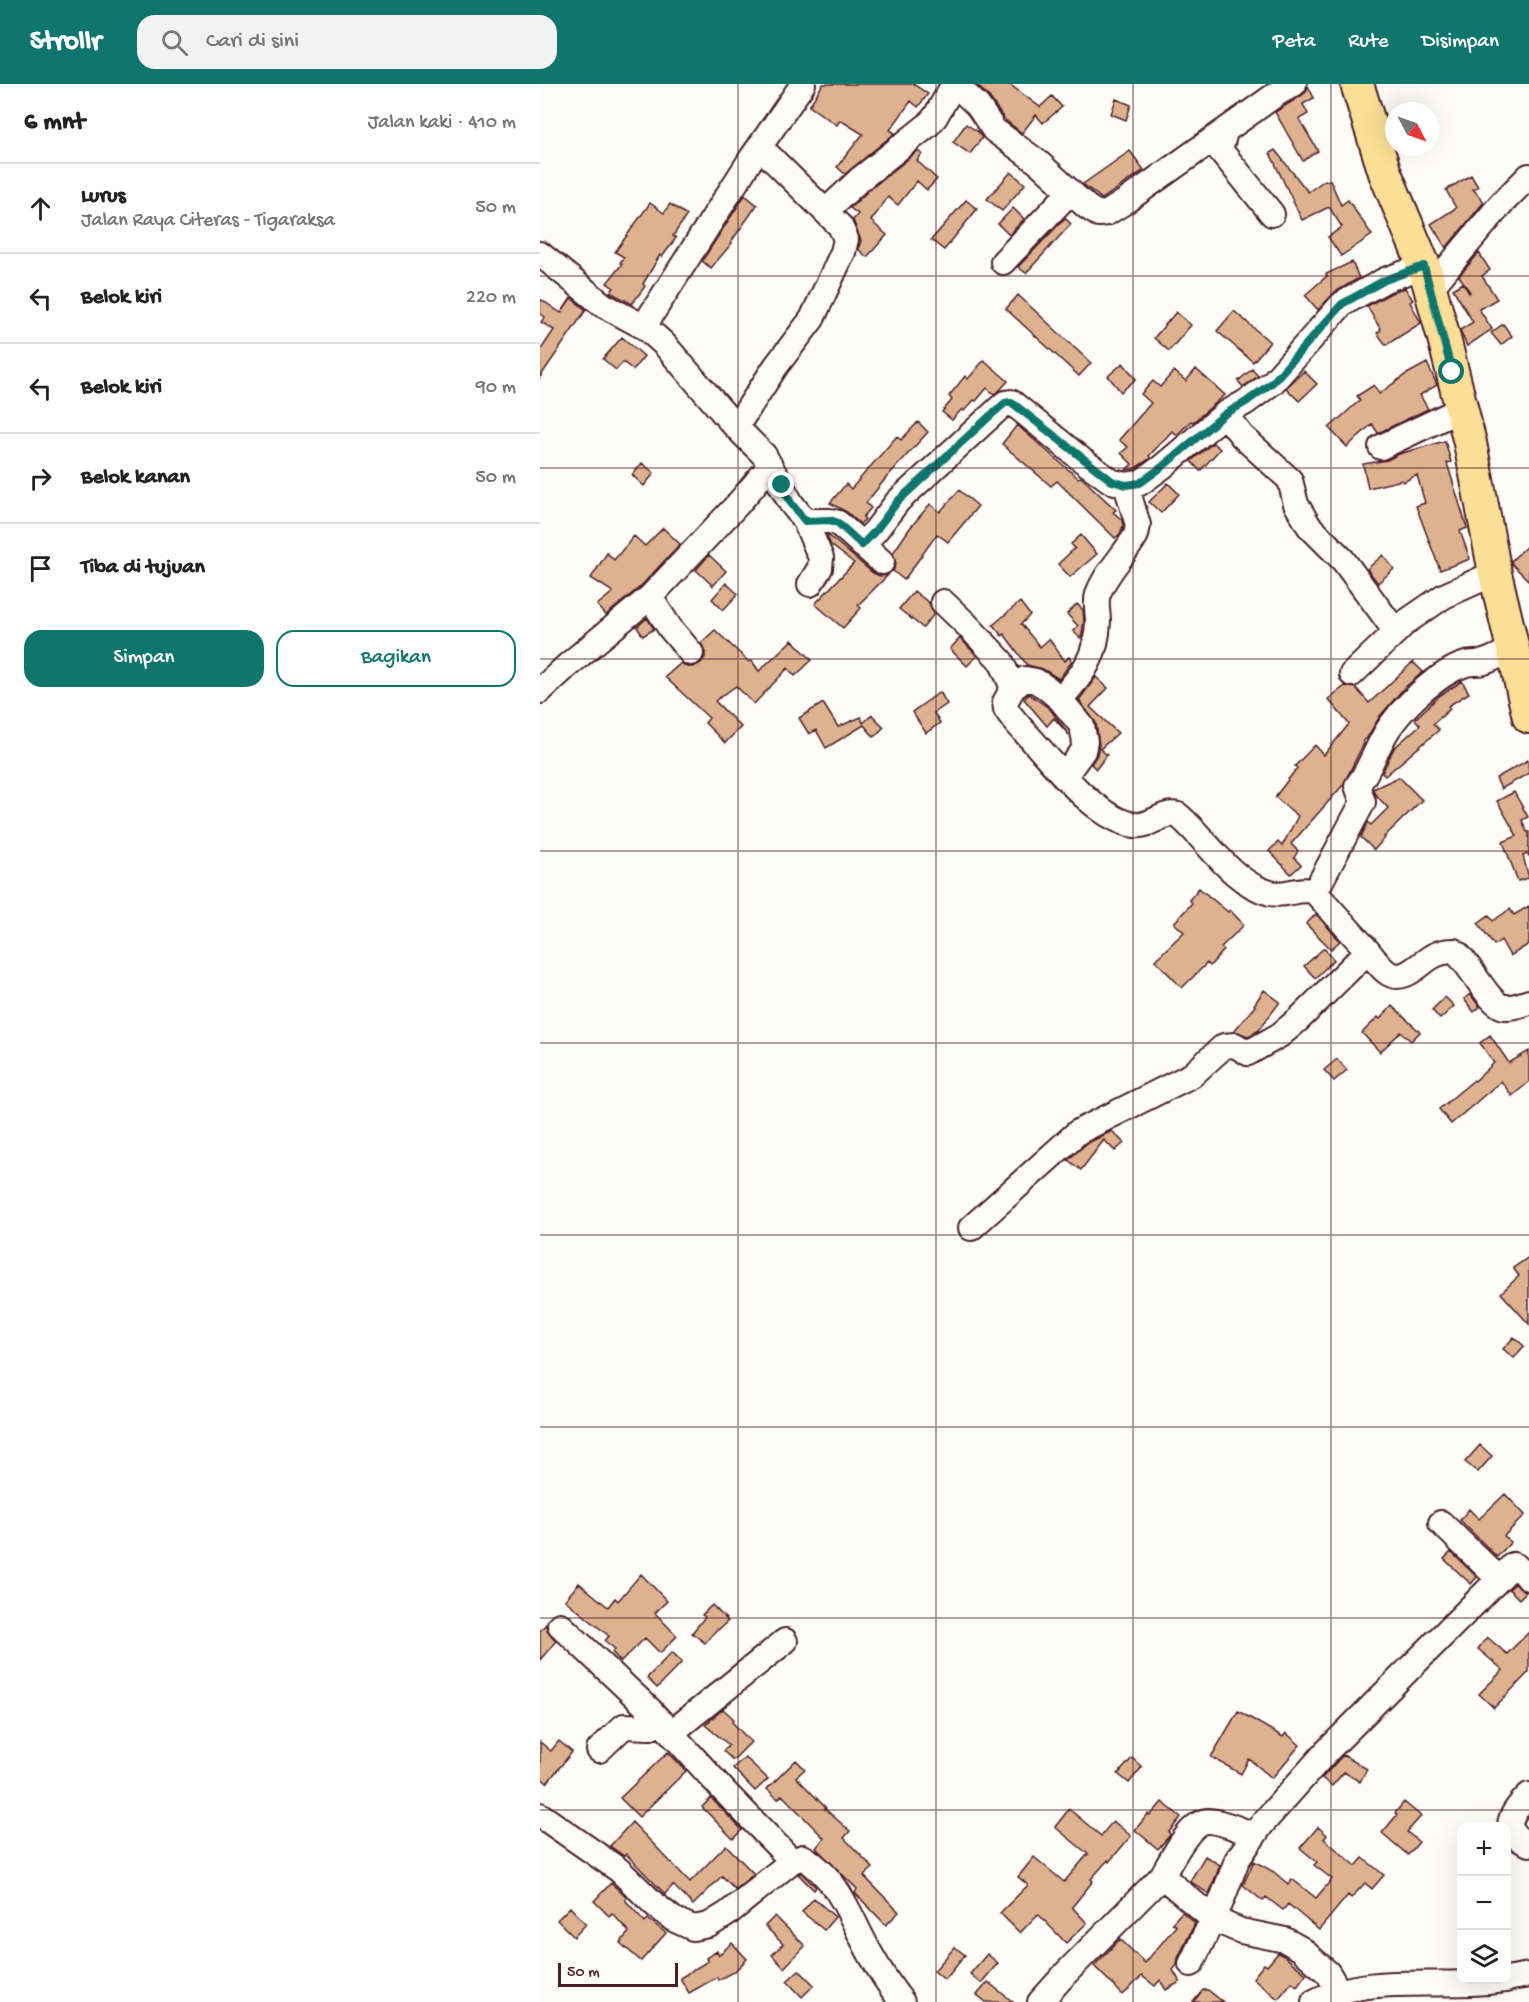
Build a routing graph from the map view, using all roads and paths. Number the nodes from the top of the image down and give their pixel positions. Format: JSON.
{"nodes":[{"id":1,"x":803,"y":84,"type":"edge"},
{"id":2,"x":955,"y":84,"type":"edge"},
{"id":3,"x":1294,"y":84,"type":"edge"},
{"id":4,"x":1357,"y":84,"type":"edge"},
{"id":5,"x":1225,"y":132,"type":"junction"},
{"id":6,"x":760,"y":147,"type":"junction"},
{"id":7,"x":1529,"y":176,"type":"edge"},
{"id":8,"x":1070,"y":192,"type":"junction"},
{"id":9,"x":826,"y":212,"type":"junction"},
{"id":10,"x":1272,"y":214,"type":"dead end"},
{"id":11,"x":540,"y":254,"type":"edge"},
{"id":12,"x":1003,"y":262,"type":"dead end"},
{"id":13,"x":1427,"y":277,"type":"junction"},
{"id":14,"x":646,"y":328,"type":"junction"},
{"id":15,"x":1461,"y":409,"type":"junction"},
{"id":16,"x":1225,"y":414,"type":"junction"},
{"id":17,"x":736,"y":427,"type":"junction"},
{"id":18,"x":1381,"y":447,"type":"dead end"},
{"id":19,"x":770,"y":466,"type":"junction"},
{"id":20,"x":1126,"y":485,"type":"junction"},
{"id":21,"x":805,"y":521,"type":"junction"},
{"id":22,"x":862,"y":545,"type":"junction"},
{"id":23,"x":882,"y":562,"type":"dead end"},
{"id":24,"x":1496,"y":573,"type":"junction"},
{"id":25,"x":810,"y":584,"type":"dead end"},
{"id":26,"x":650,"y":597,"type":"junction"},
{"id":27,"x":943,"y":602,"type":"dead end"},
{"id":28,"x":1396,"y":632,"type":"junction"},
{"id":29,"x":1519,"y":649,"type":"edge"},
{"id":30,"x":691,"y":653,"type":"dead end"},
{"id":31,"x":1352,"y":674,"type":"dead end"},
{"id":32,"x":1013,"y":688,"type":"junction"},
{"id":33,"x":540,"y":691,"type":"edge"},
{"id":34,"x":1060,"y":699,"type":"junction"},
{"id":35,"x":1529,"y":717,"type":"edge"},
{"id":36,"x":1064,"y":777,"type":"junction"},
{"id":37,"x":1315,"y":892,"type":"junction"},
{"id":38,"x":1368,"y":951,"type":"junction"},
{"id":39,"x":1529,"y":1002,"type":"edge"},
{"id":40,"x":971,"y":1228,"type":"dead end"},
{"id":41,"x":1441,"y":1523,"type":"dead end"},
{"id":42,"x":1529,"y":1578,"type":"edge"},
{"id":43,"x":1499,"y":1579,"type":"junction"},
{"id":44,"x":560,"y":1624,"type":"dead end"},
{"id":45,"x":785,"y":1641,"type":"dead end"},
{"id":46,"x":667,"y":1728,"type":"junction"},
{"id":47,"x":599,"y":1750,"type":"dead end"},
{"id":48,"x":1529,"y":1795,"type":"edge"},
{"id":49,"x":540,"y":1815,"type":"edge"},
{"id":50,"x":1254,"y":1835,"type":"junction"},
{"id":51,"x":1529,"y":1844,"type":"edge"},
{"id":52,"x":792,"y":1861,"type":"junction"},
{"id":53,"x":1162,"y":1876,"type":"junction"},
{"id":54,"x":1213,"y":1919,"type":"junction"},
{"id":55,"x":1191,"y":1964,"type":"dead end"},
{"id":56,"x":1529,"y":1975,"type":"edge"},
{"id":57,"x":1511,"y":1979,"type":"edge"},
{"id":58,"x":1457,"y":1982,"type":"edge"},
{"id":59,"x":1500,"y":1984,"type":"edge"},
{"id":60,"x":1339,"y":1992,"type":"junction"},
{"id":61,"x":902,"y":2002,"type":"edge"},
{"id":62,"x":1041,"y":2002,"type":"edge"},
{"id":63,"x":1314,"y":2002,"type":"edge"},
{"id":64,"x":1480,"y":2002,"type":"edge"}],
"edges":[{"from":1,"to":6,"type":"street"},
{"from":2,"to":8,"type":"street"},
{"from":2,"to":9,"type":"street"},
{"from":3,"to":5,"type":"street"},
{"from":4,"to":13,"type":"main road"},
{"from":5,"to":8,"type":"street"},
{"from":5,"to":10,"type":"street"},
{"from":6,"to":9,"type":"street"},
{"from":6,"to":14,"type":"street"},
{"from":7,"to":13,"type":"street"},
{"from":8,"to":12,"type":"street"},
{"from":9,"to":17,"type":"street"},
{"from":11,"to":14,"type":"street"},
{"from":13,"to":15,"type":"main road"},
{"from":13,"to":16,"type":"street"},
{"from":14,"to":17,"type":"street"},
{"from":15,"to":18,"type":"street"},
{"from":15,"to":24,"type":"main road"},
{"from":16,"to":20,"type":"street"},
{"from":16,"to":28,"type":"street"},
{"from":17,"to":19,"type":"street"},
{"from":19,"to":21,"type":"street"},
{"from":19,"to":26,"type":"street"},
{"from":20,"to":22,"type":"street"},
{"from":20,"to":34,"type":"street"},
{"from":21,"to":22,"type":"street"},
{"from":21,"to":25,"type":"street"},
{"from":22,"to":23,"type":"street"},
{"from":24,"to":28,"type":"street"},
{"from":24,"to":29,"type":"main road"},
{"from":26,"to":30,"type":"street"},
{"from":26,"to":33,"type":"street"},
{"from":27,"to":32,"type":"street"},
{"from":28,"to":31,"type":"street"},
{"from":29,"to":35,"type":"main road"},
{"from":29,"to":37,"type":"street"},
{"from":32,"to":34,"type":"street"},
{"from":32,"to":36,"type":"street"},
{"from":34,"to":36,"type":"street"},
{"from":36,"to":37,"type":"street"},
{"from":37,"to":38,"type":"street"},
{"from":38,"to":39,"type":"street"},
{"from":38,"to":40,"type":"street"},
{"from":41,"to":43,"type":"street"},
{"from":42,"to":43,"type":"street"},
{"from":43,"to":50,"type":"street"},
{"from":44,"to":46,"type":"street"},
{"from":45,"to":46,"type":"street"},
{"from":46,"to":47,"type":"street"},
{"from":46,"to":52,"type":"street"},
{"from":48,"to":51,"type":"street"},
{"from":49,"to":52,"type":"street"},
{"from":50,"to":53,"type":"street"},
{"from":50,"to":54,"type":"street"},
{"from":52,"to":61,"type":"street"},
{"from":53,"to":54,"type":"street"},
{"from":53,"to":62,"type":"street"},
{"from":54,"to":55,"type":"street"},
{"from":54,"to":60,"type":"street"},
{"from":56,"to":57,"type":"street"},
{"from":58,"to":60,"type":"street"},
{"from":59,"to":64,"type":"street"},
{"from":60,"to":63,"type":"street"}]}
